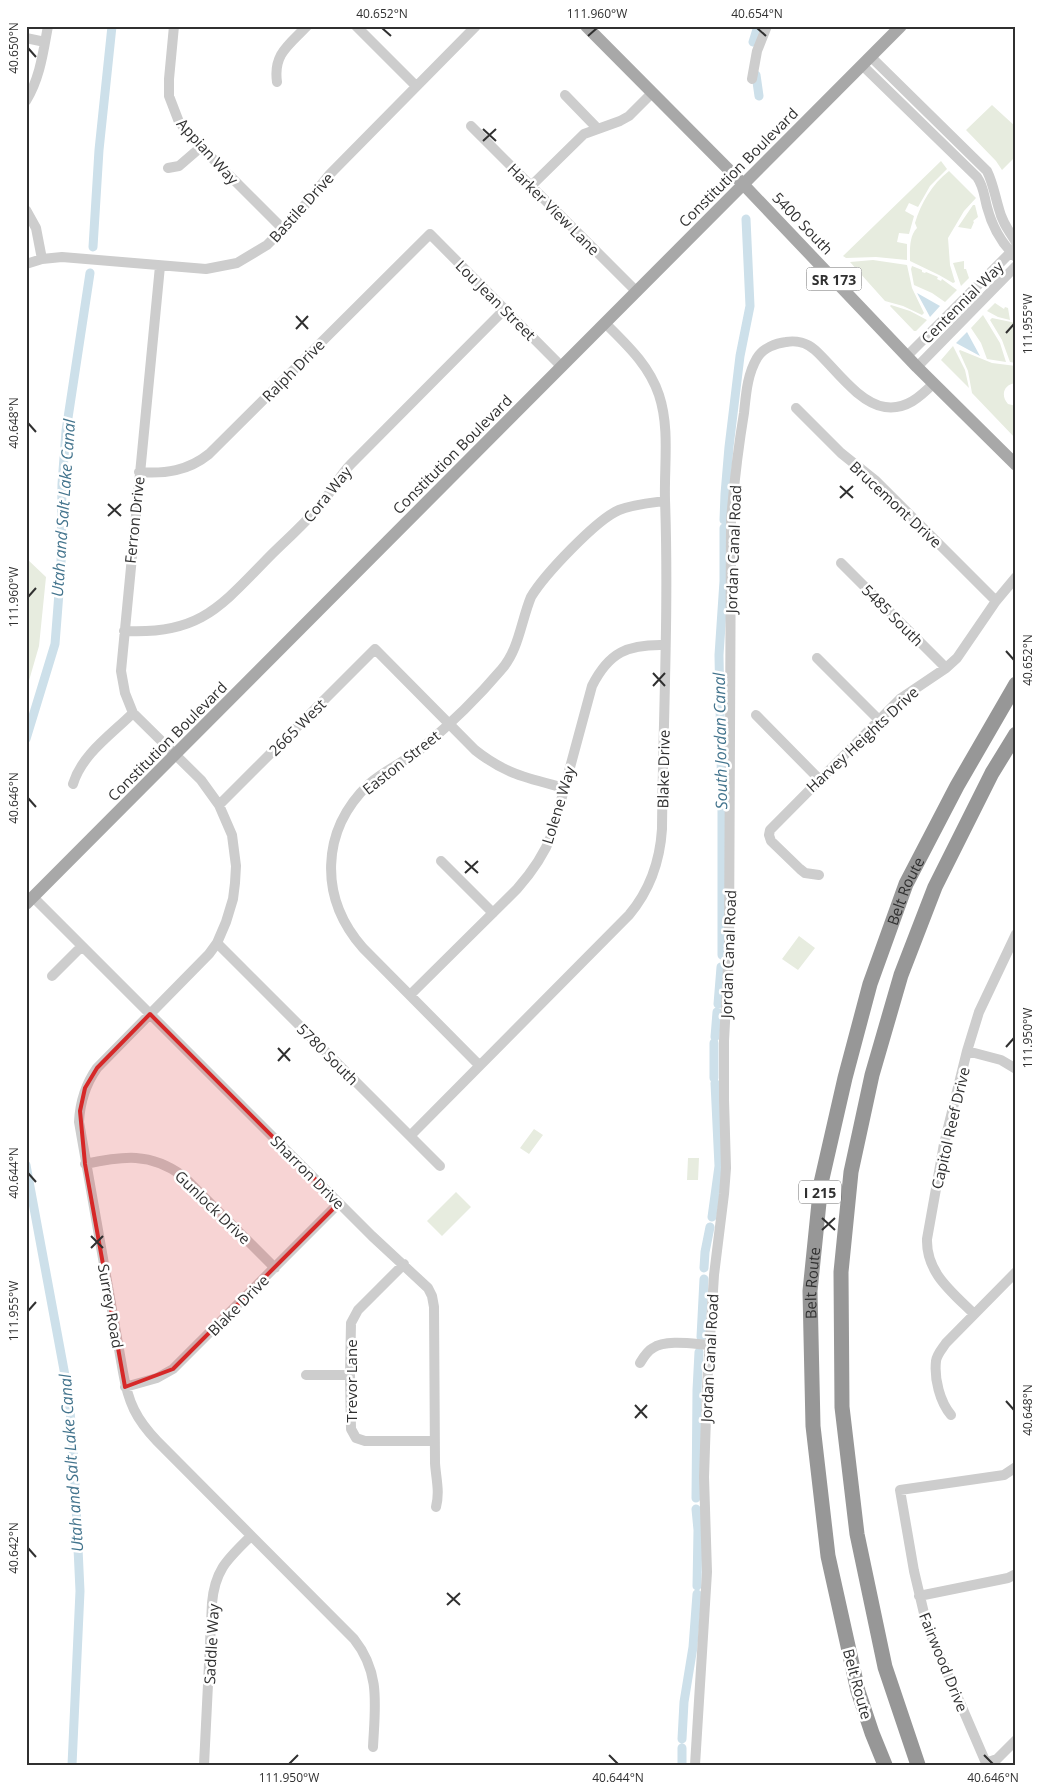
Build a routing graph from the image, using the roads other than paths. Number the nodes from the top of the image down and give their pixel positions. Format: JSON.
{"nodes":[{"id":1,"x":48,"y":26,"type":"edge"},
{"id":2,"x":174,"y":26,"type":"edge"},
{"id":3,"x":307,"y":26,"type":"edge"},
{"id":4,"x":356,"y":26,"type":"edge"},
{"id":5,"x":476,"y":26,"type":"edge"},
{"id":6,"x":586,"y":26,"type":"edge"},
{"id":7,"x":766,"y":26,"type":"edge"},
{"id":8,"x":901,"y":26,"type":"edge"},
{"id":9,"x":26,"y":38,"type":"edge"},
{"id":10,"x":45,"y":42,"type":"junction"},
{"id":11,"x":867,"y":61,"type":"junction"},
{"id":12,"x":752,"y":80,"type":"dead end"},
{"id":13,"x":277,"y":82,"type":"dead end"},
{"id":14,"x":416,"y":86,"type":"junction"},
{"id":15,"x":652,"y":93,"type":"junction"},
{"id":16,"x":565,"y":95,"type":"dead end"},
{"id":17,"x":26,"y":101,"type":"edge"},
{"id":18,"x":471,"y":126,"type":"dead end"},
{"id":19,"x":597,"y":128,"type":"junction"},
{"id":20,"x":201,"y":147,"type":"junction"},
{"id":21,"x":168,"y":168,"type":"dead end"},
{"id":22,"x":743,"y":184,"type":"junction"},
{"id":23,"x":531,"y":186,"type":"junction"},
{"id":24,"x":26,"y":210,"type":"edge"},
{"id":25,"x":284,"y":230,"type":"junction"},
{"id":26,"x":430,"y":234,"type":"joint"},
{"id":27,"x":1016,"y":242,"type":"edge"},
{"id":28,"x":1014,"y":252,"type":"edge"},
{"id":29,"x":42,"y":258,"type":"junction"},
{"id":30,"x":26,"y":264,"type":"edge"},
{"id":31,"x":160,"y":266,"type":"junction"},
{"id":32,"x":1016,"y":266,"type":"edge"},
{"id":33,"x":637,"y":292,"type":"junction"},
{"id":34,"x":505,"y":308,"type":"junction"},
{"id":35,"x":605,"y":323,"type":"junction"},
{"id":36,"x":908,"y":356,"type":"junction"},
{"id":37,"x":562,"y":367,"type":"junction"},
{"id":38,"x":917,"y":367,"type":"junction"},
{"id":39,"x":934,"y":383,"type":"junction"},
{"id":40,"x":796,"y":408,"type":"dead end"},
{"id":41,"x":1016,"y":465,"type":"edge"},
{"id":42,"x":139,"y":472,"type":"junction"},
{"id":43,"x":665,"y":501,"type":"junction"},
{"id":44,"x":841,"y":563,"type":"dead end"},
{"id":45,"x":1016,"y":577,"type":"edge"},
{"id":46,"x":996,"y":601,"type":"junction"},
{"id":47,"x":124,"y":631,"type":"junction"},
{"id":48,"x":665,"y":644,"type":"junction"},
{"id":49,"x":817,"y":658,"type":"dead end"},
{"id":50,"x":946,"y":668,"type":"junction"},
{"id":51,"x":1016,"y":684,"type":"edge"},
{"id":52,"x":133,"y":713,"type":"junction"},
{"id":53,"x":756,"y":715,"type":"dead end"},
{"id":54,"x":879,"y":720,"type":"junction"},
{"id":55,"x":449,"y":723,"type":"junction"},
{"id":56,"x":1016,"y":734,"type":"edge"},
{"id":57,"x":175,"y":755,"type":"junction"},
{"id":58,"x":819,"y":779,"type":"junction"},
{"id":59,"x":73,"y":784,"type":"dead end"},
{"id":60,"x":565,"y":788,"type":"junction"},
{"id":61,"x":219,"y":805,"type":"junction"},
{"id":62,"x":441,"y":861,"type":"dead end"},
{"id":63,"x":819,"y":875,"type":"dead end"},
{"id":64,"x":30,"y":901,"type":"edge"},
{"id":65,"x":493,"y":913,"type":"junction"},
{"id":66,"x":1016,"y":934,"type":"edge"},
{"id":67,"x":217,"y":943,"type":"junction"},
{"id":68,"x":82,"y":946,"type":"junction"},
{"id":69,"x":52,"y":976,"type":"dead end"},
{"id":70,"x":410,"y":995,"type":"junction"},
{"id":71,"x":150,"y":1014,"type":"junction"},
{"id":72,"x":968,"y":1051,"type":"junction"},
{"id":73,"x":480,"y":1065,"type":"junction"},
{"id":74,"x":1016,"y":1070,"type":"edge"},
{"id":75,"x":410,"y":1136,"type":"junction"},
{"id":76,"x":85,"y":1164,"type":"junction"},
{"id":77,"x":440,"y":1166,"type":"dead end"},
{"id":78,"x":339,"y":1203,"type":"junction"},
{"id":79,"x":404,"y":1264,"type":"junction"},
{"id":80,"x":275,"y":1268,"type":"junction"},
{"id":81,"x":1016,"y":1272,"type":"edge"},
{"id":82,"x":974,"y":1314,"type":"junction"},
{"id":83,"x":710,"y":1345,"type":"junction"},
{"id":84,"x":640,"y":1364,"type":"dead end"},
{"id":85,"x":306,"y":1376,"type":"dead end"},
{"id":86,"x":350,"y":1376,"type":"junction"},
{"id":87,"x":126,"y":1387,"type":"junction"},
{"id":88,"x":952,"y":1416,"type":"dead end"},
{"id":89,"x":434,"y":1441,"type":"junction"},
{"id":90,"x":1014,"y":1472,"type":"edge"},
{"id":91,"x":436,"y":1507,"type":"dead end"},
{"id":92,"x":251,"y":1536,"type":"junction"},
{"id":93,"x":1016,"y":1574,"type":"edge"},
{"id":94,"x":919,"y":1596,"type":"junction"},
{"id":95,"x":872,"y":1733,"type":"junction"},
{"id":96,"x":1016,"y":1740,"type":"edge"},
{"id":97,"x":373,"y":1747,"type":"dead end"},
{"id":98,"x":204,"y":1765,"type":"edge"},
{"id":99,"x":695,"y":1765,"type":"edge"},
{"id":100,"x":877,"y":1765,"type":"edge"},
{"id":101,"x":885,"y":1765,"type":"edge"},
{"id":102,"x":918,"y":1765,"type":"edge"}],
"edges":[{"from":1,"to":10,"type":"street"},
{"from":2,"to":20,"type":"street","name":"Appian Way"},
{"from":3,"to":13,"type":"street"},
{"from":4,"to":14,"type":"street"},
{"from":5,"to":14,"type":"street","name":"Bastile Drive"},
{"from":6,"to":15,"type":"main road","name":"5400 South","number":"SR 173"},
{"from":7,"to":12,"type":"street"},
{"from":8,"to":11,"type":"main road","name":"Constitution Boulevard"},
{"from":9,"to":10,"type":"street"},
{"from":10,"to":17,"type":"street"},
{"from":11,"to":22,"type":"main road","name":"Constitution Boulevard"},
{"from":11,"to":27,"type":"street"},
{"from":11,"to":28,"type":"street"},
{"from":14,"to":25,"type":"street","name":"Bastile Drive"},
{"from":15,"to":19,"type":"street"},
{"from":15,"to":22,"type":"main road","name":"5400 South","number":"SR 173"},
{"from":16,"to":19,"type":"street"},
{"from":18,"to":23,"type":"street","name":"Harker View Lane"},
{"from":19,"to":23,"type":"street"},
{"from":20,"to":21,"type":"street"},
{"from":20,"to":25,"type":"street","name":"Appian Way"},
{"from":22,"to":33,"type":"main road","name":"Constitution Boulevard"},
{"from":22,"to":36,"type":"main road","name":"5400 South","number":"SR 173"},
{"from":23,"to":33,"type":"street","name":"Harker View Lane"},
{"from":24,"to":29,"type":"street"},
{"from":25,"to":31,"type":"street","name":"Bastile Drive"},
{"from":26,"to":34,"type":"street","name":"Lou Jean Street"},
{"from":26,"to":42,"type":"street","name":"Ralph Drive"},
{"from":28,"to":36,"type":"street","name":"Centennial Way"},
{"from":29,"to":30,"type":"street","name":"Bastile Drive"},
{"from":29,"to":31,"type":"street","name":"Bastile Drive"},
{"from":31,"to":42,"type":"street","name":"Ferron Drive"},
{"from":32,"to":38,"type":"street","name":"Centennial Way"},
{"from":33,"to":35,"type":"main road","name":"Constitution Boulevard"},
{"from":34,"to":37,"type":"street","name":"Lou Jean Street"},
{"from":34,"to":47,"type":"street","name":"Cora Way"},
{"from":35,"to":37,"type":"main road","name":"Constitution Boulevard"},
{"from":35,"to":43,"type":"street","name":"Blake Drive"},
{"from":36,"to":38,"type":"main road","name":"5400 South","number":"SR 173"},
{"from":37,"to":57,"type":"main road","name":"Constitution Boulevard"},
{"from":38,"to":39,"type":"main road","name":"5400 South","number":"SR 173"},
{"from":39,"to":41,"type":"main road","name":"5400 South","number":"SR 173"},
{"from":39,"to":83,"type":"street","name":"Jordan Canal Road"},
{"from":40,"to":46,"type":"street","name":"Brucemont Drive"},
{"from":42,"to":47,"type":"street","name":"Ferron Drive"},
{"from":43,"to":48,"type":"street","name":"Blake Drive"},
{"from":43,"to":55,"type":"street","name":"Easton Street"},
{"from":44,"to":50,"type":"street","name":"5485 South"},
{"from":45,"to":46,"type":"street","name":"Harvey Heights Drive"},
{"from":46,"to":50,"type":"street","name":"Harvey Heights Drive"},
{"from":47,"to":52,"type":"street","name":"Ferron Drive"},
{"from":48,"to":60,"type":"street","name":"Lolene Way"},
{"from":48,"to":73,"type":"street","name":"Blake Drive"},
{"from":49,"to":54,"type":"street"},
{"from":50,"to":54,"type":"street","name":"Harvey Heights Drive"},
{"from":51,"to":95,"type":"highway","name":"Belt Route","number":"I 215"},
{"from":52,"to":57,"type":"street","name":"Ferron Drive"},
{"from":52,"to":59,"type":"street"},
{"from":53,"to":58,"type":"street"},
{"from":54,"to":58,"type":"street","name":"Harvey Heights Drive"},
{"from":55,"to":60,"type":"street"},
{"from":55,"to":61,"type":"street","name":"2665 West"},
{"from":55,"to":70,"type":"street","name":"Easton Street"},
{"from":56,"to":102,"type":"highway","name":"Belt Route","number":"I 215"},
{"from":57,"to":61,"type":"street","name":"Surrey Road"},
{"from":57,"to":64,"type":"main road","name":"Constitution Boulevard"},
{"from":58,"to":63,"type":"street","name":"Harvey Heights Drive"},
{"from":60,"to":65,"type":"street","name":"Lolene Way"},
{"from":61,"to":67,"type":"street","name":"Surrey Road"},
{"from":62,"to":65,"type":"street"},
{"from":64,"to":68,"type":"street","name":"Sharron Drive"},
{"from":65,"to":70,"type":"street","name":"Lolene Way"},
{"from":66,"to":72,"type":"street","name":"Capitol Reef Drive"},
{"from":67,"to":71,"type":"street","name":"Surrey Road"},
{"from":67,"to":75,"type":"street","name":"5780 South"},
{"from":68,"to":69,"type":"street"},
{"from":68,"to":71,"type":"street","name":"Sharron Drive"},
{"from":70,"to":73,"type":"street","name":"Easton Street"},
{"from":71,"to":76,"type":"street","name":"Surrey Road"},
{"from":71,"to":78,"type":"street","name":"Sharron Drive"},
{"from":72,"to":74,"type":"street"},
{"from":72,"to":82,"type":"street","name":"Capitol Reef Drive"},
{"from":73,"to":75,"type":"street","name":"Blake Drive"},
{"from":75,"to":77,"type":"street","name":"5780 South"},
{"from":76,"to":80,"type":"street","name":"Gunlock Drive"},
{"from":76,"to":87,"type":"street","name":"Surrey Road"},
{"from":78,"to":79,"type":"street","name":"Sharron Drive"},
{"from":78,"to":80,"type":"street","name":"Blake Drive"},
{"from":79,"to":86,"type":"street","name":"Trevor Lane"},
{"from":79,"to":89,"type":"street","name":"Sharron Drive"},
{"from":80,"to":87,"type":"street","name":"Blake Drive"},
{"from":81,"to":82,"type":"street"},
{"from":82,"to":88,"type":"street"},
{"from":83,"to":84,"type":"street"},
{"from":83,"to":99,"type":"street","name":"Jordan Canal Road"},
{"from":85,"to":86,"type":"street"},
{"from":86,"to":89,"type":"street","name":"Trevor Lane"},
{"from":87,"to":92,"type":"street","name":"Surrey Road"},
{"from":89,"to":91,"type":"street","name":"Sharron Drive"},
{"from":90,"to":94,"type":"street","name":"Fairwood Drive"},
{"from":92,"to":97,"type":"street","name":"Surrey Road"},
{"from":92,"to":98,"type":"street","name":"Saddle Way"},
{"from":93,"to":94,"type":"street"},
{"from":94,"to":96,"type":"street","name":"Fairwood Drive"},
{"from":95,"to":100,"type":"highway"},
{"from":95,"to":101,"type":"highway","name":"Belt Route","number":"I 215"}]}
